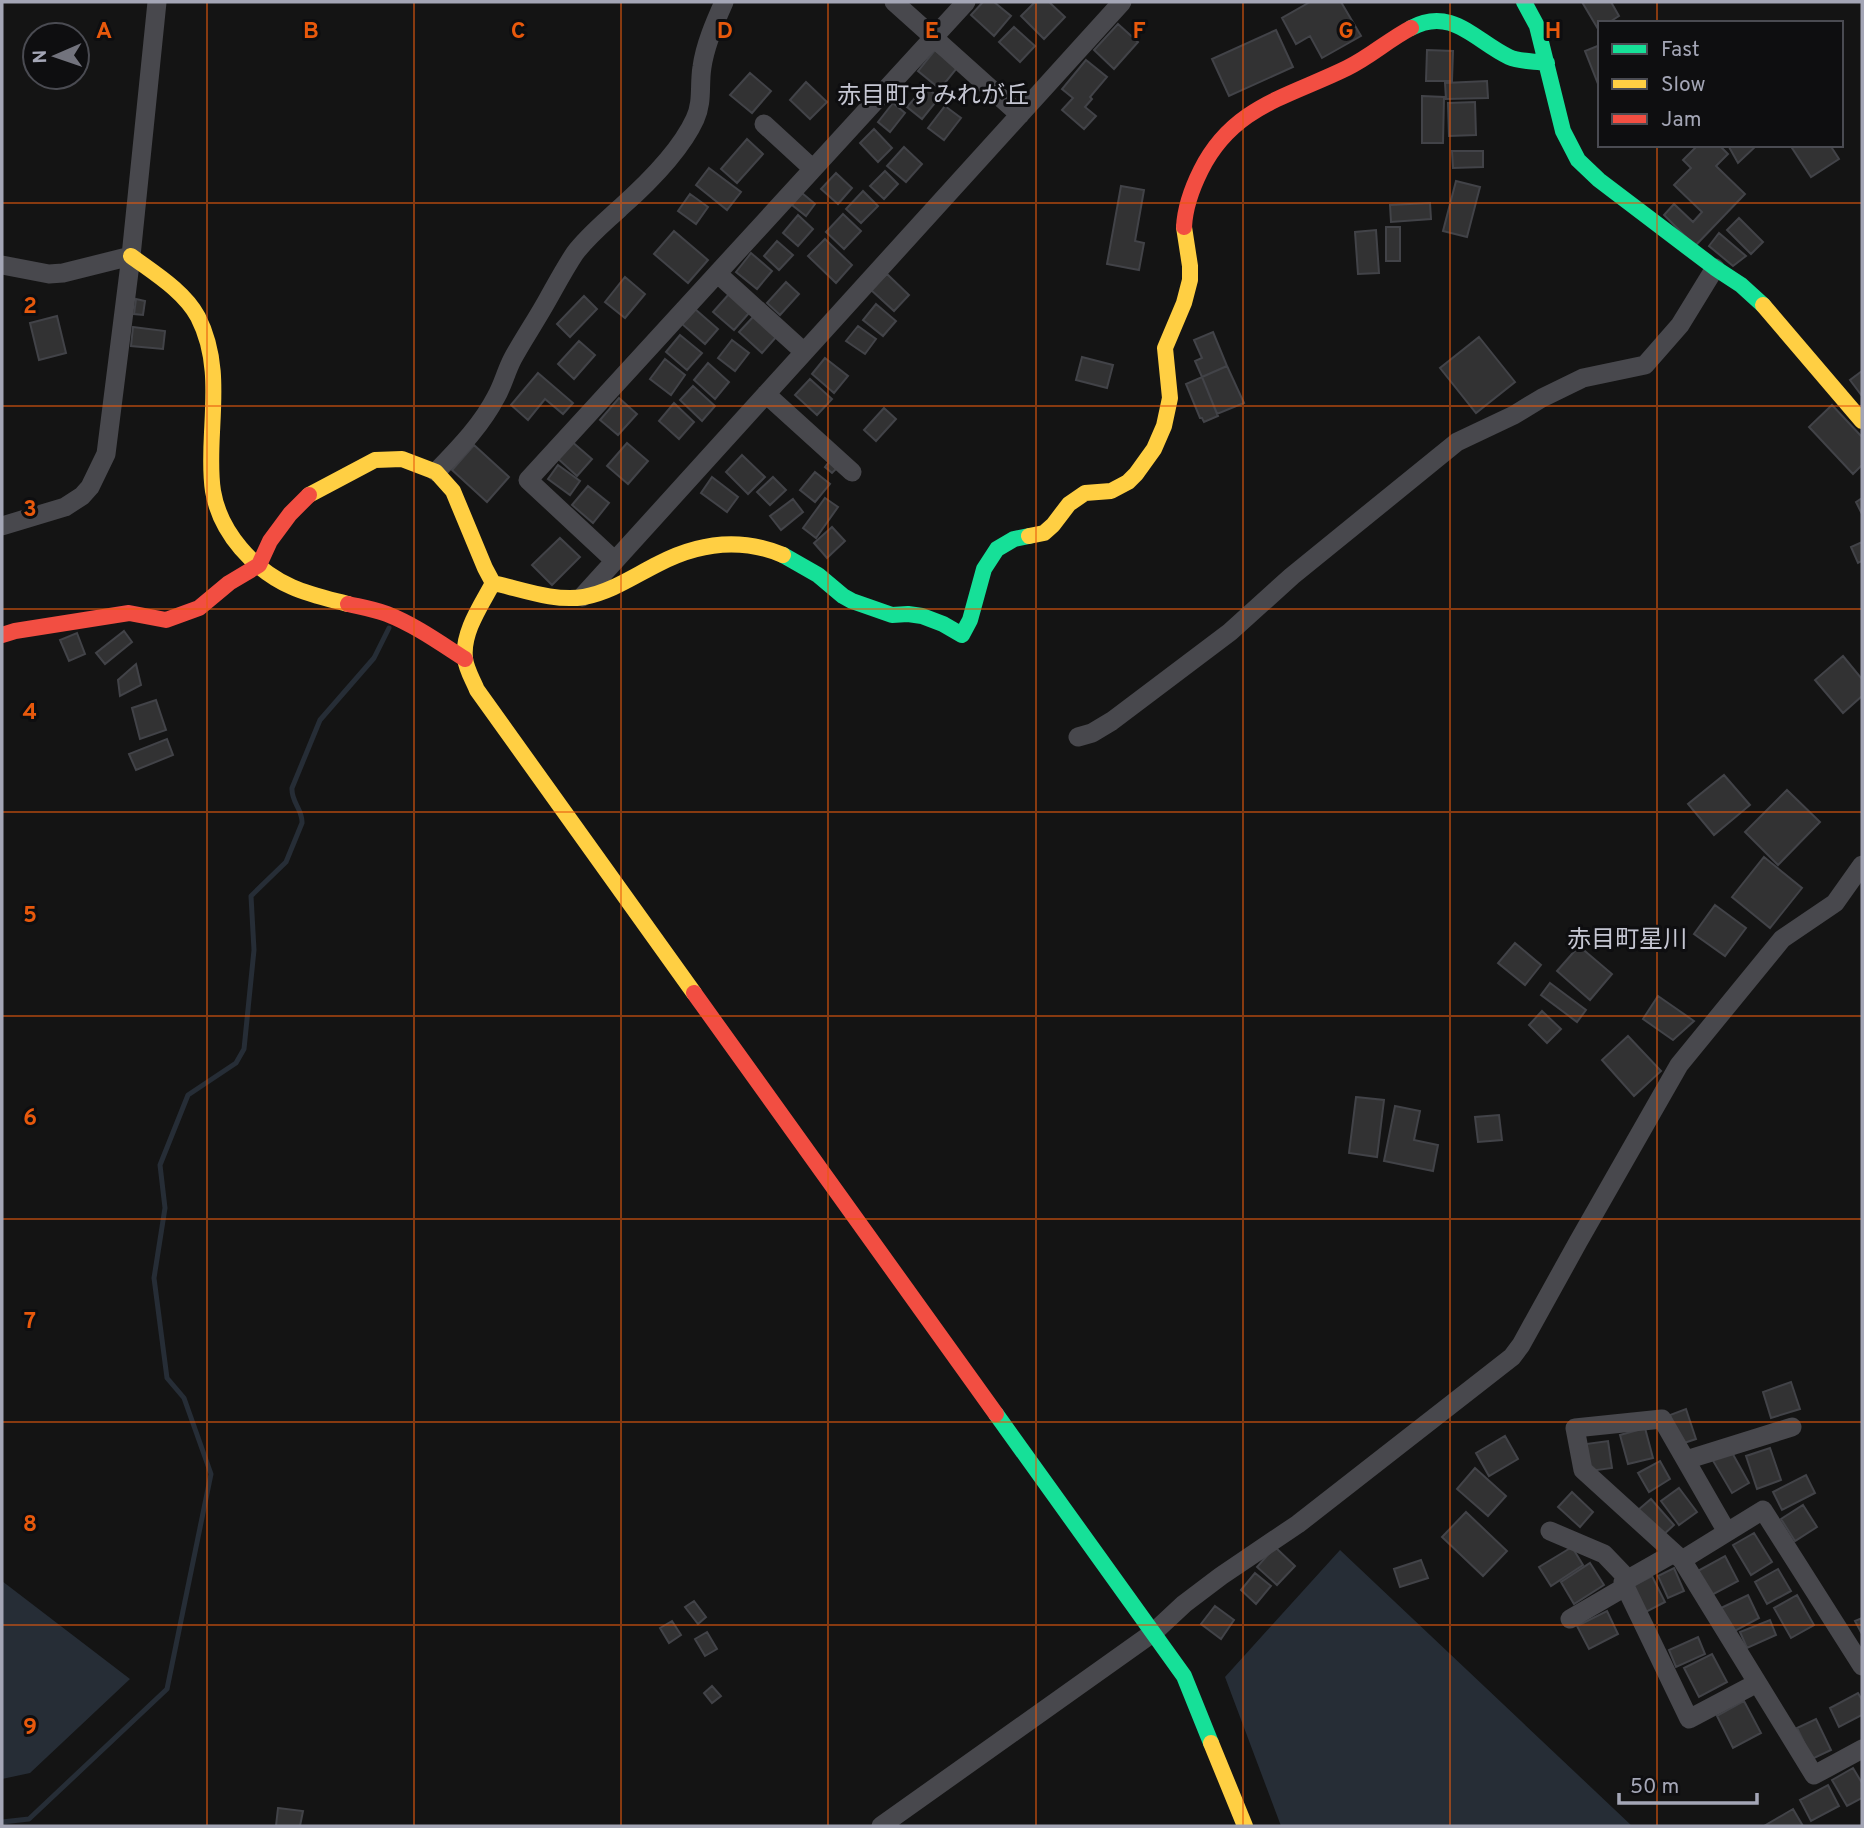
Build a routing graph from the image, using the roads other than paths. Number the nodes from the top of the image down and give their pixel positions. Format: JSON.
{"nodes":[{"id":1,"x":157,"y":2,"type":"edge"},
{"id":2,"x":724,"y":2,"type":"edge"},
{"id":3,"x":894,"y":2,"type":"edge"},
{"id":4,"x":966,"y":2,"type":"edge"},
{"id":5,"x":1122,"y":2,"type":"edge"},
{"id":6,"x":1524,"y":2,"type":"edge"},
{"id":7,"x":933,"y":37,"type":"junction"},
{"id":8,"x":1547,"y":63,"type":"junction"},
{"id":9,"x":1020,"y":116,"type":"junction"},
{"id":10,"x":764,"y":124,"type":"dead end"},
{"id":11,"x":813,"y":169,"type":"junction"},
{"id":12,"x":131,"y":256,"type":"junction"},
{"id":13,"x":2,"y":265,"type":"edge"},
{"id":14,"x":1714,"y":268,"type":"junction"},
{"id":15,"x":718,"y":274,"type":"junction"},
{"id":16,"x":804,"y":352,"type":"junction"},
{"id":17,"x":766,"y":394,"type":"junction"},
{"id":18,"x":1862,"y":421,"type":"edge"},
{"id":19,"x":436,"y":472,"type":"junction"},
{"id":20,"x":852,"y":472,"type":"dead end"},
{"id":21,"x":2,"y":526,"type":"edge"},
{"id":22,"x":615,"y":561,"type":"junction"},
{"id":23,"x":259,"y":565,"type":"junction"},
{"id":24,"x":493,"y":583,"type":"junction"},
{"id":25,"x":581,"y":598,"type":"junction"},
{"id":26,"x":2,"y":635,"type":"edge"},
{"id":27,"x":465,"y":659,"type":"junction"},
{"id":28,"x":1078,"y":737,"type":"dead end"},
{"id":29,"x":1862,"y":865,"type":"edge"},
{"id":30,"x":1792,"y":1427,"type":"dead end"},
{"id":31,"x":1686,"y":1461,"type":"junction"},
{"id":32,"x":1550,"y":1531,"type":"dead end"},
{"id":33,"x":1727,"y":1532,"type":"junction"},
{"id":34,"x":1678,"y":1557,"type":"junction"},
{"id":35,"x":1627,"y":1583,"type":"junction"},
{"id":36,"x":1570,"y":1619,"type":"dead end"},
{"id":37,"x":1154,"y":1632,"type":"junction"},
{"id":38,"x":1862,"y":1666,"type":"edge"},
{"id":39,"x":1758,"y":1683,"type":"junction"},
{"id":40,"x":1862,"y":1749,"type":"edge"},
{"id":41,"x":881,"y":1826,"type":"edge"},
{"id":42,"x":1245,"y":1826,"type":"edge"}],
"edges":[{"from":1,"to":12,"type":"street"},
{"from":2,"to":19,"type":"street"},
{"from":3,"to":7,"type":"street"},
{"from":4,"to":7,"type":"street"},
{"from":5,"to":9,"type":"street"},
{"from":6,"to":8,"type":"street"},
{"from":7,"to":9,"type":"street"},
{"from":7,"to":11,"type":"street"},
{"from":8,"to":14,"type":"street"},
{"from":8,"to":25,"type":"street"},
{"from":9,"to":16,"type":"street"},
{"from":10,"to":11,"type":"street"},
{"from":11,"to":15,"type":"street"},
{"from":12,"to":13,"type":"street"},
{"from":12,"to":21,"type":"street"},
{"from":12,"to":23,"type":"street"},
{"from":14,"to":18,"type":"street"},
{"from":14,"to":28,"type":"street"},
{"from":15,"to":16,"type":"street"},
{"from":15,"to":22,"type":"street"},
{"from":16,"to":17,"type":"street"},
{"from":17,"to":20,"type":"street"},
{"from":17,"to":22,"type":"street"},
{"from":19,"to":23,"type":"street"},
{"from":19,"to":24,"type":"street"},
{"from":22,"to":25,"type":"street"},
{"from":23,"to":26,"type":"street"},
{"from":23,"to":27,"type":"street"},
{"from":24,"to":25,"type":"street"},
{"from":24,"to":27,"type":"street"},
{"from":27,"to":37,"type":"street"},
{"from":29,"to":37,"type":"street"},
{"from":30,"to":31,"type":"street"},
{"from":31,"to":33,"type":"street"},
{"from":31,"to":34,"type":"street"},
{"from":32,"to":35,"type":"street"},
{"from":33,"to":34,"type":"street"},
{"from":33,"to":38,"type":"street"},
{"from":34,"to":35,"type":"street"},
{"from":34,"to":39,"type":"street"},
{"from":35,"to":36,"type":"street"},
{"from":35,"to":39,"type":"street"},
{"from":37,"to":41,"type":"street"},
{"from":37,"to":42,"type":"street"},
{"from":39,"to":40,"type":"street"}]}
